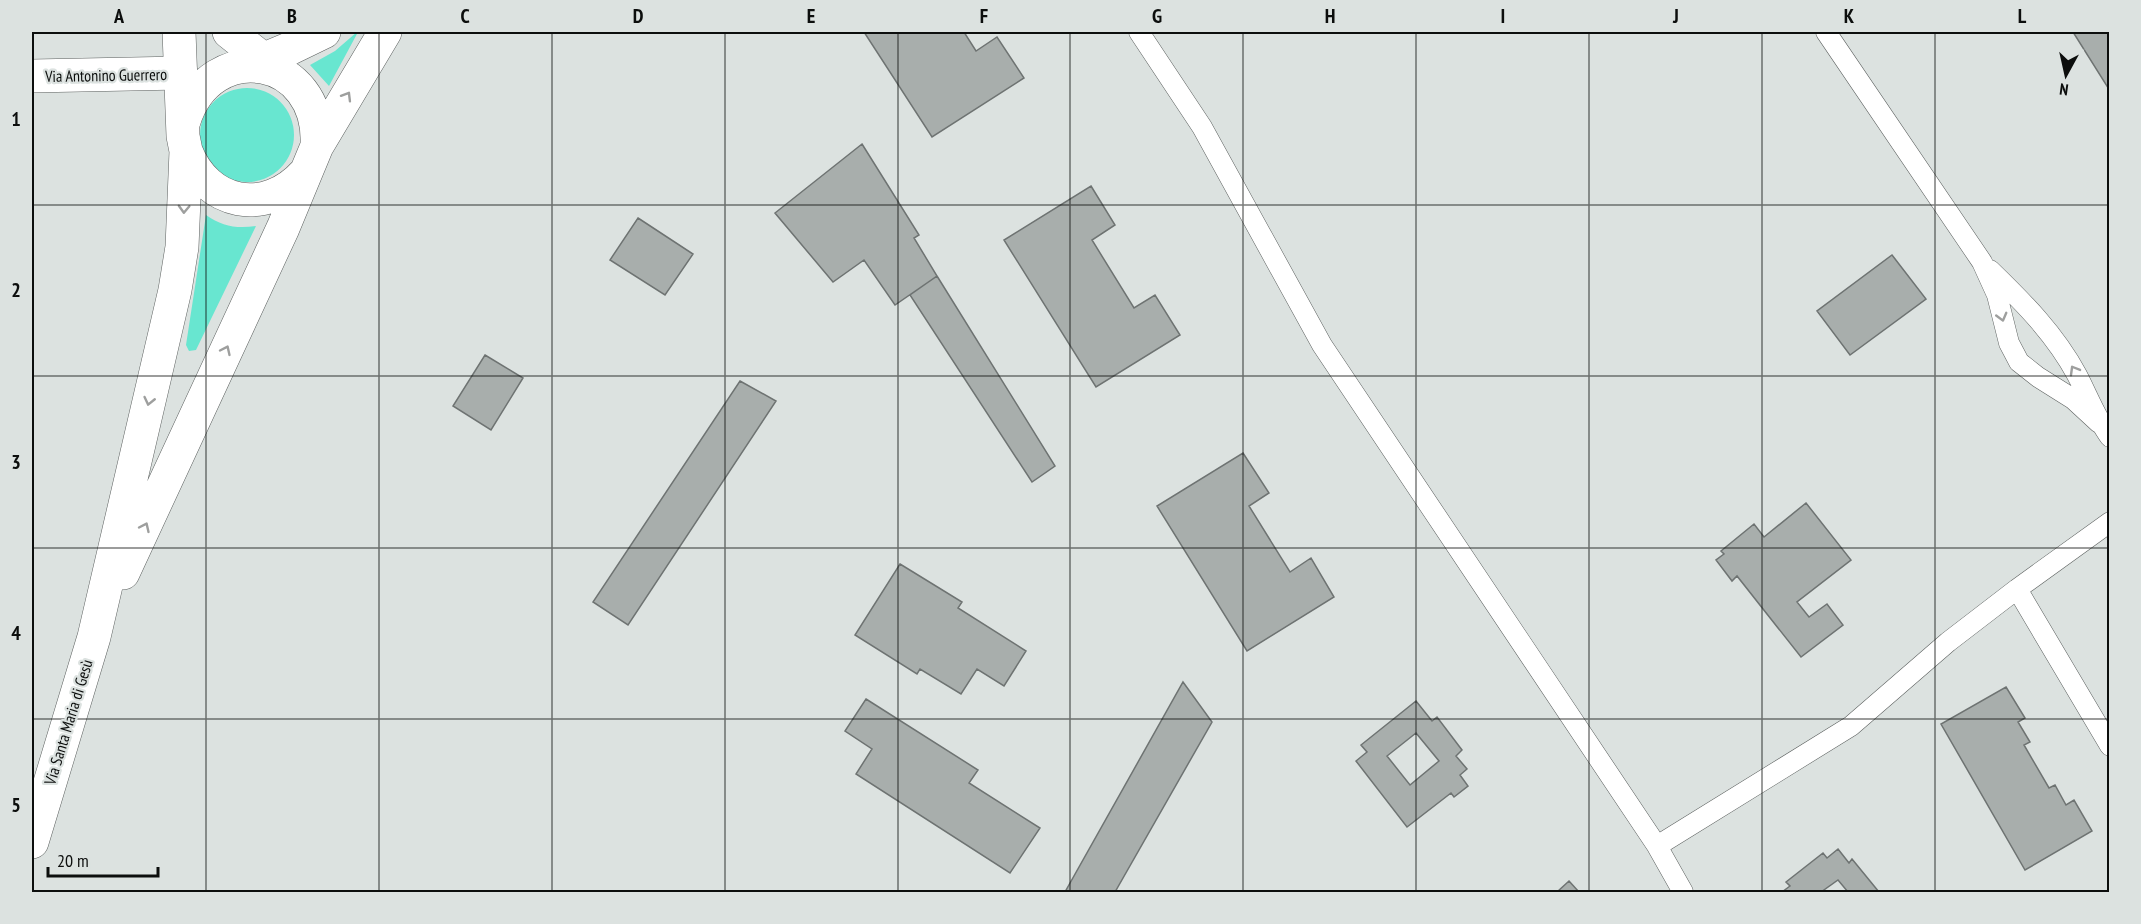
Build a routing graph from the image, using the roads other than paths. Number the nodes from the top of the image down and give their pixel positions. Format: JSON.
{"nodes":[{"id":1,"x":179,"y":32,"type":"edge"},
{"id":2,"x":229,"y":32,"type":"edge"},
{"id":3,"x":324,"y":32,"type":"edge"},
{"id":4,"x":385,"y":32,"type":"edge"},
{"id":5,"x":1139,"y":32,"type":"edge"},
{"id":6,"x":1826,"y":32,"type":"edge"},
{"id":7,"x":263,"y":66,"type":"junction"},
{"id":8,"x":181,"y":73,"type":"junction"},
{"id":9,"x":32,"y":76,"type":"edge"},
{"id":10,"x":185,"y":136,"type":"junction"},
{"id":11,"x":311,"y":159,"type":"junction"},
{"id":12,"x":1982,"y":262,"type":"junction"},
{"id":13,"x":2104,"y":430,"type":"edge"},
{"id":14,"x":2109,"y":522,"type":"edge"},
{"id":15,"x":2017,"y":589,"type":"junction"},
{"id":16,"x":94,"y":637,"type":"junction"},
{"id":17,"x":2109,"y":746,"type":"edge"},
{"id":18,"x":32,"y":842,"type":"edge"},
{"id":19,"x":1657,"y":846,"type":"junction"},
{"id":20,"x":1683,"y":892,"type":"edge"}],
"edges":[{"from":1,"to":8,"type":"main road"},
{"from":2,"to":7,"type":"main road"},
{"from":3,"to":7,"type":"main road"},
{"from":11,"to":4,"type":"main road","one_way":true},
{"from":5,"to":19,"type":"lane"},
{"from":6,"to":12,"type":"lane"},
{"from":7,"to":10,"type":"main road"},
{"from":7,"to":11,"type":"main road"},
{"from":8,"to":9,"type":"main road","name":"Via Antonino Guerrero"},
{"from":8,"to":10,"type":"main road"},
{"from":10,"to":11,"type":"main road"},
{"from":10,"to":16,"type":"main road","one_way":true},
{"from":16,"to":11,"type":"main road","one_way":true},
{"from":13,"to":12,"type":"lane","one_way":true},
{"from":12,"to":13,"type":"lane","one_way":true},
{"from":14,"to":15,"type":"lane"},
{"from":15,"to":17,"type":"lane"},
{"from":15,"to":19,"type":"lane"},
{"from":16,"to":18,"type":"main road","name":"Via Santa Maria di Gesù"},
{"from":19,"to":20,"type":"lane"}]}
